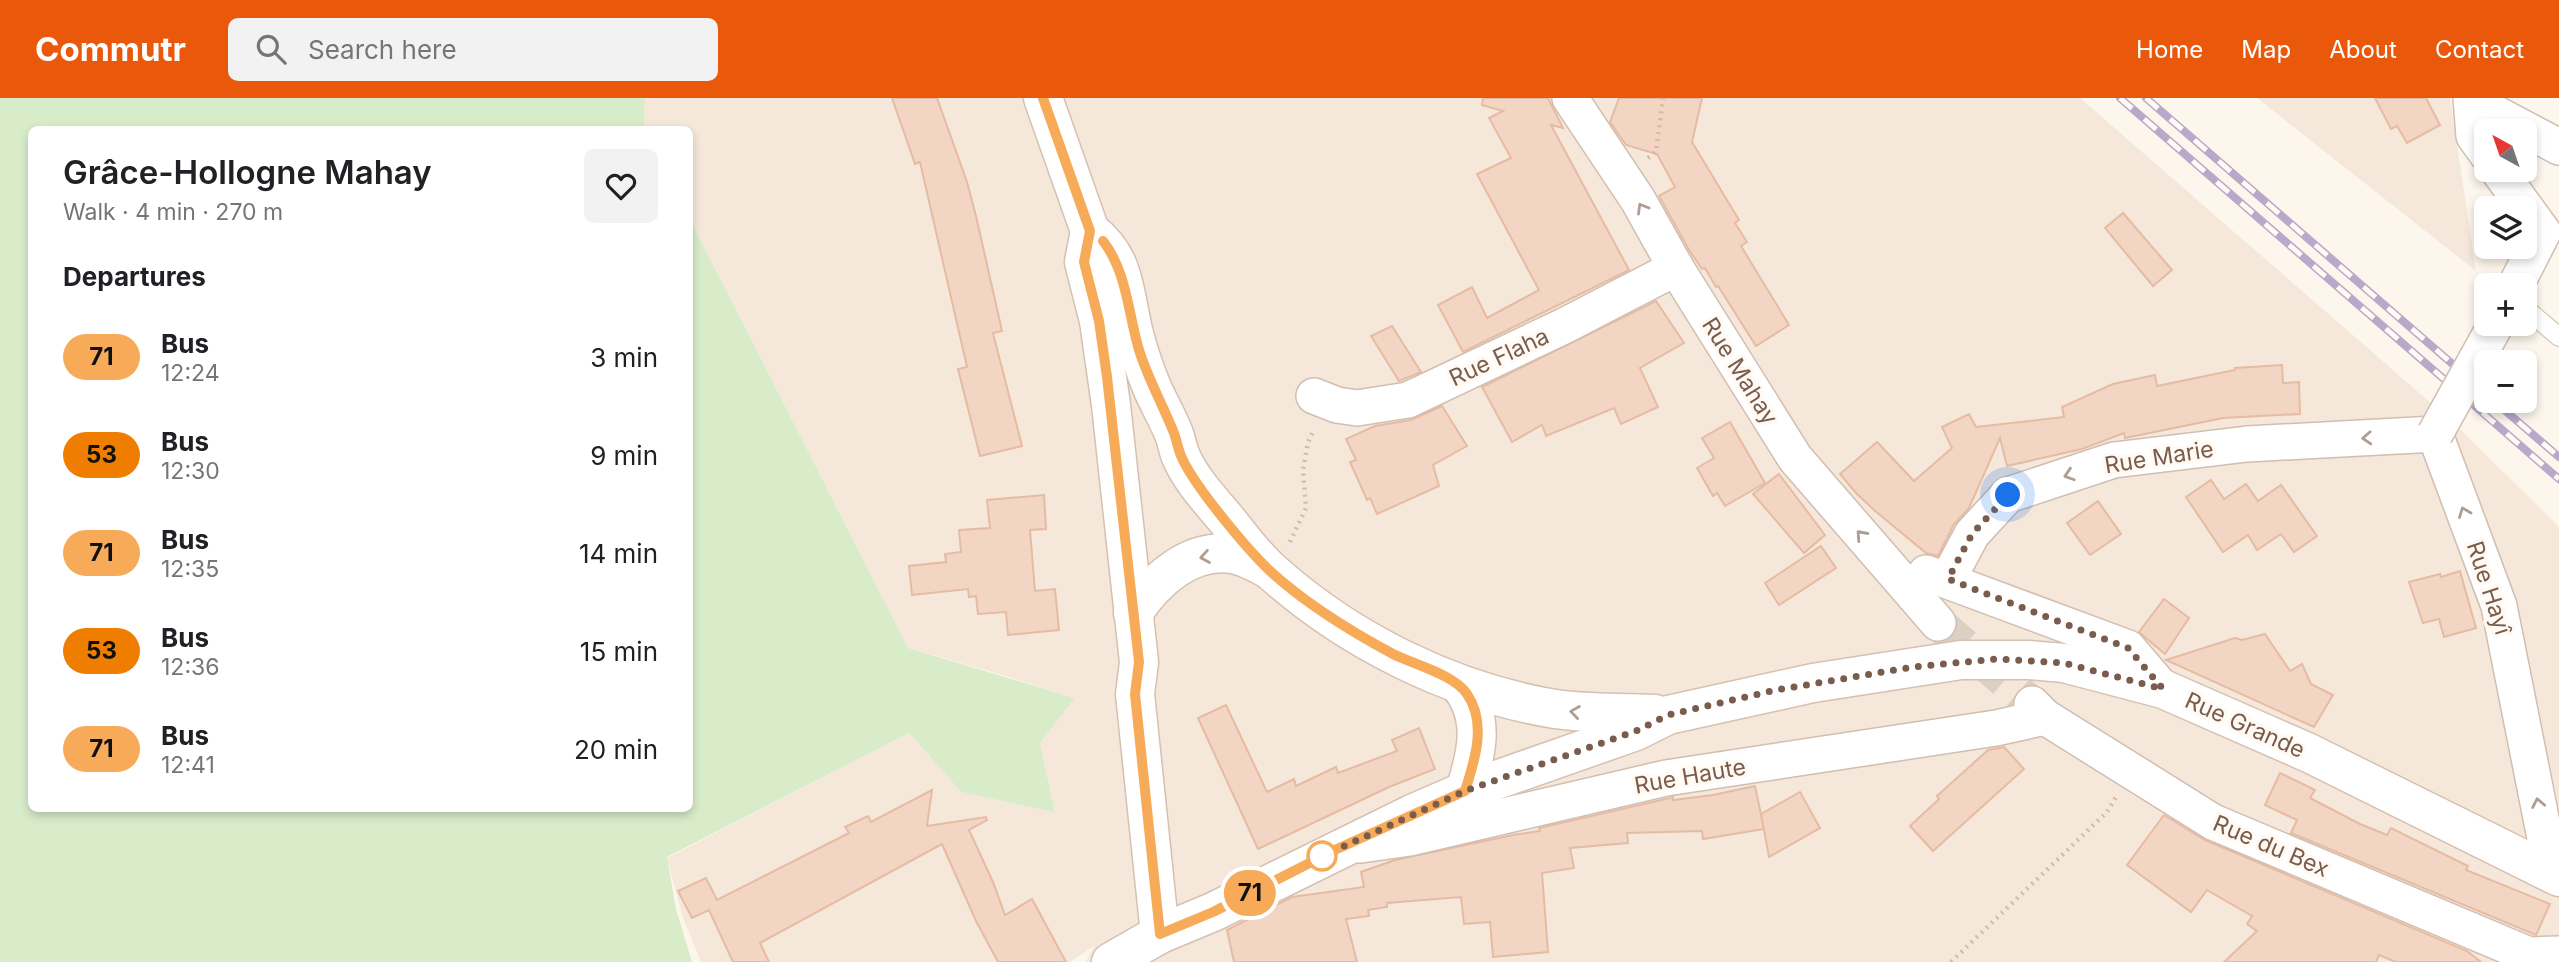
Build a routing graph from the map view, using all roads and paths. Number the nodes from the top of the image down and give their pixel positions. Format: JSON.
{"nodes":[{"id":1,"x":1043,"y":98,"type":"edge"},
{"id":2,"x":1570,"y":98,"type":"edge"},
{"id":3,"x":1663,"y":98,"type":"edge"},
{"id":4,"x":2472,"y":100,"type":"edge"},
{"id":5,"x":2474,"y":136,"type":"edge"},
{"id":6,"x":2559,"y":147,"type":"edge"},
{"id":7,"x":1623,"y":178,"type":"junction"},
{"id":8,"x":2508,"y":182,"type":"edge"},
{"id":9,"x":1090,"y":231,"type":"junction"},
{"id":10,"x":2551,"y":232,"type":"edge"},
{"id":11,"x":1675,"y":268,"type":"junction"},
{"id":12,"x":2524,"y":273,"type":"edge"},
{"id":13,"x":2537,"y":319,"type":"edge"},
{"id":14,"x":2489,"y":336,"type":"edge"},
{"id":15,"x":2559,"y":337,"type":"edge"},
{"id":16,"x":1314,"y":396,"type":"dead end"},
{"id":17,"x":2435,"y":434,"type":"junction"},
{"id":18,"x":1308,"y":442,"type":"dead end"},
{"id":19,"x":1892,"y":567,"type":"junction"},
{"id":20,"x":1270,"y":570,"type":"junction"},
{"id":21,"x":1948,"y":579,"type":"junction"},
{"id":22,"x":1133,"y":613,"type":"junction"},
{"id":23,"x":1938,"y":623,"type":"tunnel mouth"},
{"id":24,"x":1459,"y":684,"type":"junction"},
{"id":25,"x":2163,"y":689,"type":"junction"},
{"id":26,"x":2038,"y":711,"type":"joint"},
{"id":27,"x":1668,"y":715,"type":"junction"},
{"id":28,"x":2132,"y":771,"type":"junction"},
{"id":29,"x":1465,"y":791,"type":"junction"},
{"id":30,"x":1337,"y":849,"type":"junction"},
{"id":31,"x":2553,"y":874,"type":"edge"},
{"id":32,"x":1160,"y":934,"type":"junction"},
{"id":33,"x":2537,"y":957,"type":"edge"},
{"id":34,"x":1111,"y":962,"type":"edge"},
{"id":35,"x":1951,"y":962,"type":"edge"}],
"edges":[{"from":1,"to":9,"type":"main road"},
{"from":2,"to":7,"type":"street","name":"Rue Mahay"},
{"from":3,"to":7,"type":"path"},
{"from":4,"to":5,"type":"street"},
{"from":4,"to":6,"type":"street"},
{"from":11,"to":7,"type":"street","name":"Rue Mahay","one_way":true},
{"from":8,"to":10,"type":"street"},
{"from":9,"to":20,"type":"main road"},
{"from":9,"to":22,"type":"main road"},
{"from":10,"to":12,"type":"street"},
{"from":11,"to":16,"type":"street","name":"Rue Flaha"},
{"from":19,"to":11,"type":"street","name":"Rue Mahay","one_way":true},
{"from":13,"to":15,"type":"lane"},
{"from":14,"to":17,"type":"street","bridge":true},
{"from":17,"to":21,"type":"street","name":"Rue Marie","one_way":true},
{"from":31,"to":17,"type":"street","name":"Rue Hayî","one_way":true},
{"from":18,"to":20,"type":"path"},
{"from":19,"to":21,"type":"street"},
{"from":19,"to":23,"type":"street","name":"Rue Mahay"},
{"from":20,"to":22,"type":"main road","one_way":true},
{"from":20,"to":24,"type":"main road"},
{"from":21,"to":25,"type":"street"},
{"from":22,"to":32,"type":"main road"},
{"from":27,"to":24,"type":"main road","one_way":true},
{"from":24,"to":29,"type":"main road"},
{"from":25,"to":27,"type":"main road","name":"Rue Grande"},
{"from":25,"to":31,"type":"main road","name":"Rue Grande"},
{"from":26,"to":28,"type":"street","name":"Rue du Bex"},
{"from":26,"to":30,"type":"street","name":"Rue Haute"},
{"from":27,"to":29,"type":"main road","name":"Rue Grande"},
{"from":28,"to":33,"type":"street","name":"Rue du Bex"},
{"from":28,"to":35,"type":"path"},
{"from":29,"to":30,"type":"main road","name":"Rue Grande"},
{"from":30,"to":32,"type":"main road","name":"Rue Grande"},
{"from":32,"to":34,"type":"main road","name":"Rue Grande"}]}
